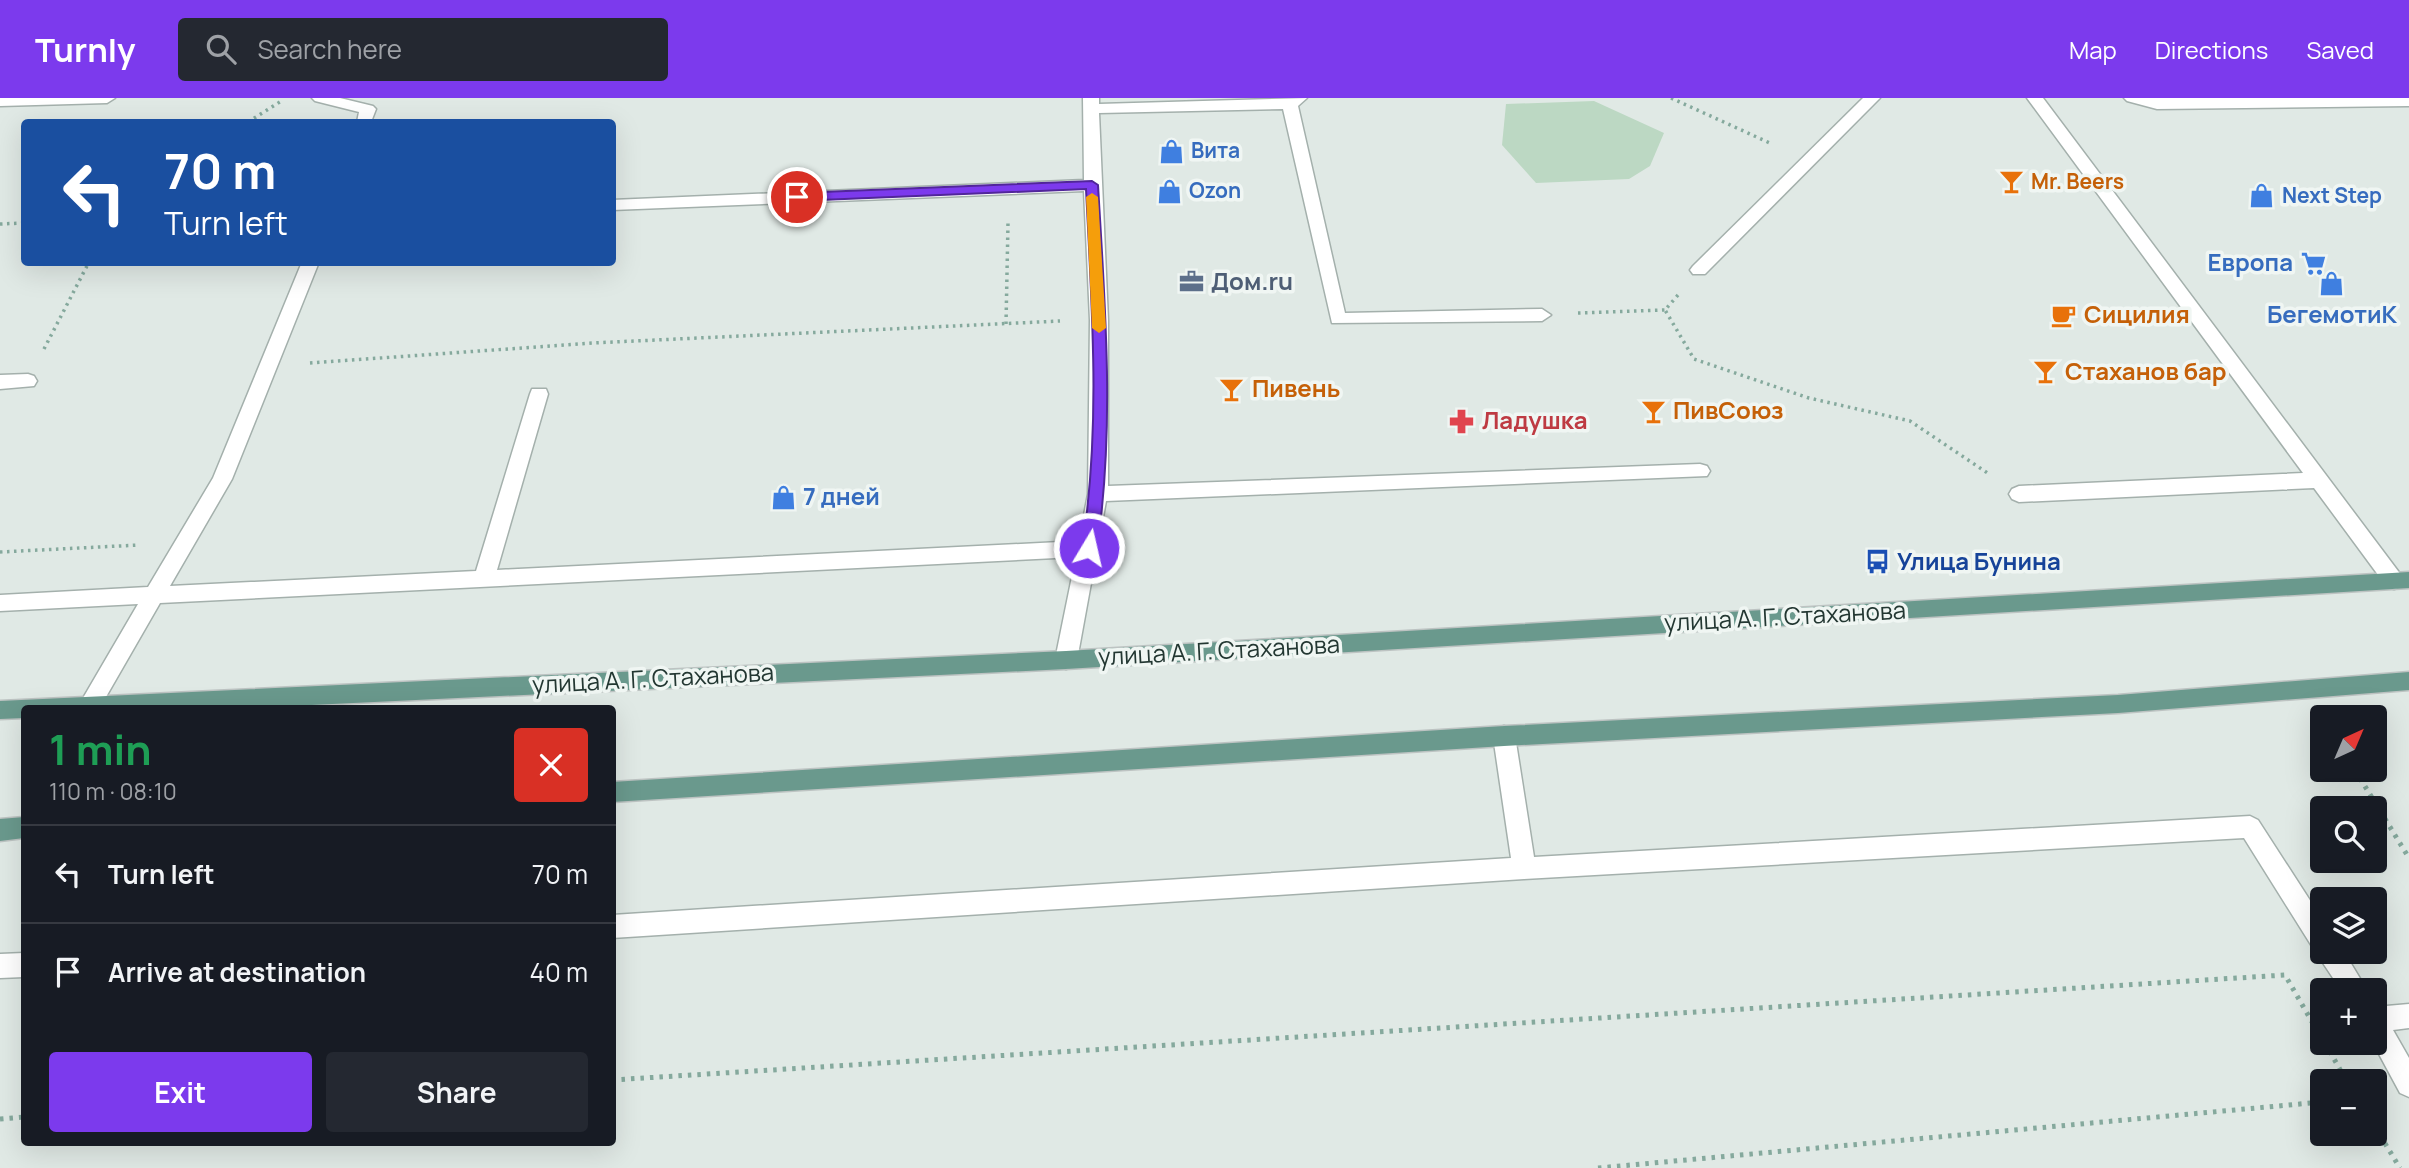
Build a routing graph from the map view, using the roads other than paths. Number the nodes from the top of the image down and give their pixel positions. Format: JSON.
{"nodes":[{"id":1,"x":107,"y":98,"type":"edge"},
{"id":2,"x":320,"y":98,"type":"edge"},
{"id":3,"x":382,"y":98,"type":"edge"},
{"id":4,"x":1872,"y":98,"type":"edge"},
{"id":5,"x":2035,"y":98,"type":"edge"},
{"id":6,"x":2132,"y":98,"type":"edge"},
{"id":7,"x":2409,"y":100,"type":"edge"},
{"id":8,"x":1295,"y":101,"type":"edge"},
{"id":9,"x":0,"y":102,"type":"edge"},
{"id":10,"x":1090,"y":104,"type":"edge"},
{"id":11,"x":366,"y":116,"type":"edge"},
{"id":12,"x":1092,"y":185,"type":"junction"},
{"id":13,"x":616,"y":205,"type":"edge"},
{"id":14,"x":309,"y":266,"type":"edge"},
{"id":15,"x":1699,"y":270,"type":"road end"},
{"id":16,"x":1542,"y":315,"type":"road end"},
{"id":17,"x":27,"y":381,"type":"road end"},
{"id":18,"x":0,"y":382,"type":"edge"},
{"id":19,"x":539,"y":394,"type":"dead end"},
{"id":20,"x":1700,"y":471,"type":"dead end"},
{"id":21,"x":2320,"y":480,"type":"junction"},
{"id":22,"x":1098,"y":494,"type":"junction"},
{"id":23,"x":2020,"y":494,"type":"road end"},
{"id":24,"x":1089,"y":548,"type":"junction"},
{"id":25,"x":484,"y":578,"type":"junction"},
{"id":26,"x":2401,"y":580,"type":"edge"},
{"id":27,"x":153,"y":597,"type":"junction"},
{"id":28,"x":0,"y":603,"type":"edge"},
{"id":29,"x":1066,"y":660,"type":"junction"},
{"id":30,"x":2409,"y":681,"type":"edge"},
{"id":31,"x":90,"y":705,"type":"joint"},
{"id":32,"x":21,"y":709,"type":"edge"},
{"id":33,"x":0,"y":710,"type":"edge"},
{"id":34,"x":1504,"y":736,"type":"junction"},
{"id":35,"x":616,"y":792,"type":"edge"},
{"id":36,"x":21,"y":828,"type":"edge"},
{"id":37,"x":0,"y":830,"type":"edge"},
{"id":38,"x":1524,"y":868,"type":"junction"},
{"id":39,"x":2310,"y":921,"type":"edge"},
{"id":40,"x":616,"y":927,"type":"edge"},
{"id":41,"x":21,"y":964,"type":"edge"},
{"id":42,"x":0,"y":966,"type":"edge"},
{"id":43,"x":2409,"y":1016,"type":"edge"},
{"id":44,"x":2387,"y":1019,"type":"edge"},
{"id":45,"x":2387,"y":1043,"type":"edge"},
{"id":46,"x":2409,"y":1084,"type":"edge"}],
"edges":[{"from":1,"to":9,"type":"street"},
{"from":2,"to":11,"type":"street"},
{"from":3,"to":11,"type":"street"},
{"from":4,"to":15,"type":"street"},
{"from":5,"to":21,"type":"street"},
{"from":6,"to":7,"type":"street"},
{"from":8,"to":10,"type":"street"},
{"from":8,"to":16,"type":"street"},
{"from":10,"to":12,"type":"street"},
{"from":12,"to":13,"type":"street"},
{"from":12,"to":22,"type":"street"},
{"from":14,"to":27,"type":"street"},
{"from":17,"to":18,"type":"street"},
{"from":19,"to":25,"type":"street"},
{"from":20,"to":22,"type":"street"},
{"from":21,"to":23,"type":"street"},
{"from":21,"to":26,"type":"street"},
{"from":22,"to":24,"type":"street"},
{"from":24,"to":25,"type":"street"},
{"from":24,"to":29,"type":"street"},
{"from":25,"to":27,"type":"street"},
{"from":26,"to":29,"type":"main road","name":"улица А. Г. Стаханова"},
{"from":27,"to":28,"type":"street"},
{"from":27,"to":31,"type":"street"},
{"from":29,"to":31,"type":"main road","name":"улица А. Г. Стаханова"},
{"from":30,"to":34,"type":"main road"},
{"from":32,"to":33,"type":"main road","name":"улица А. Г. Стаханова"},
{"from":34,"to":35,"type":"main road"},
{"from":34,"to":38,"type":"street"},
{"from":36,"to":37,"type":"main road"},
{"from":38,"to":39,"type":"street"},
{"from":38,"to":40,"type":"street"},
{"from":41,"to":42,"type":"street"},
{"from":43,"to":44,"type":"street"},
{"from":45,"to":46,"type":"street"}]}
